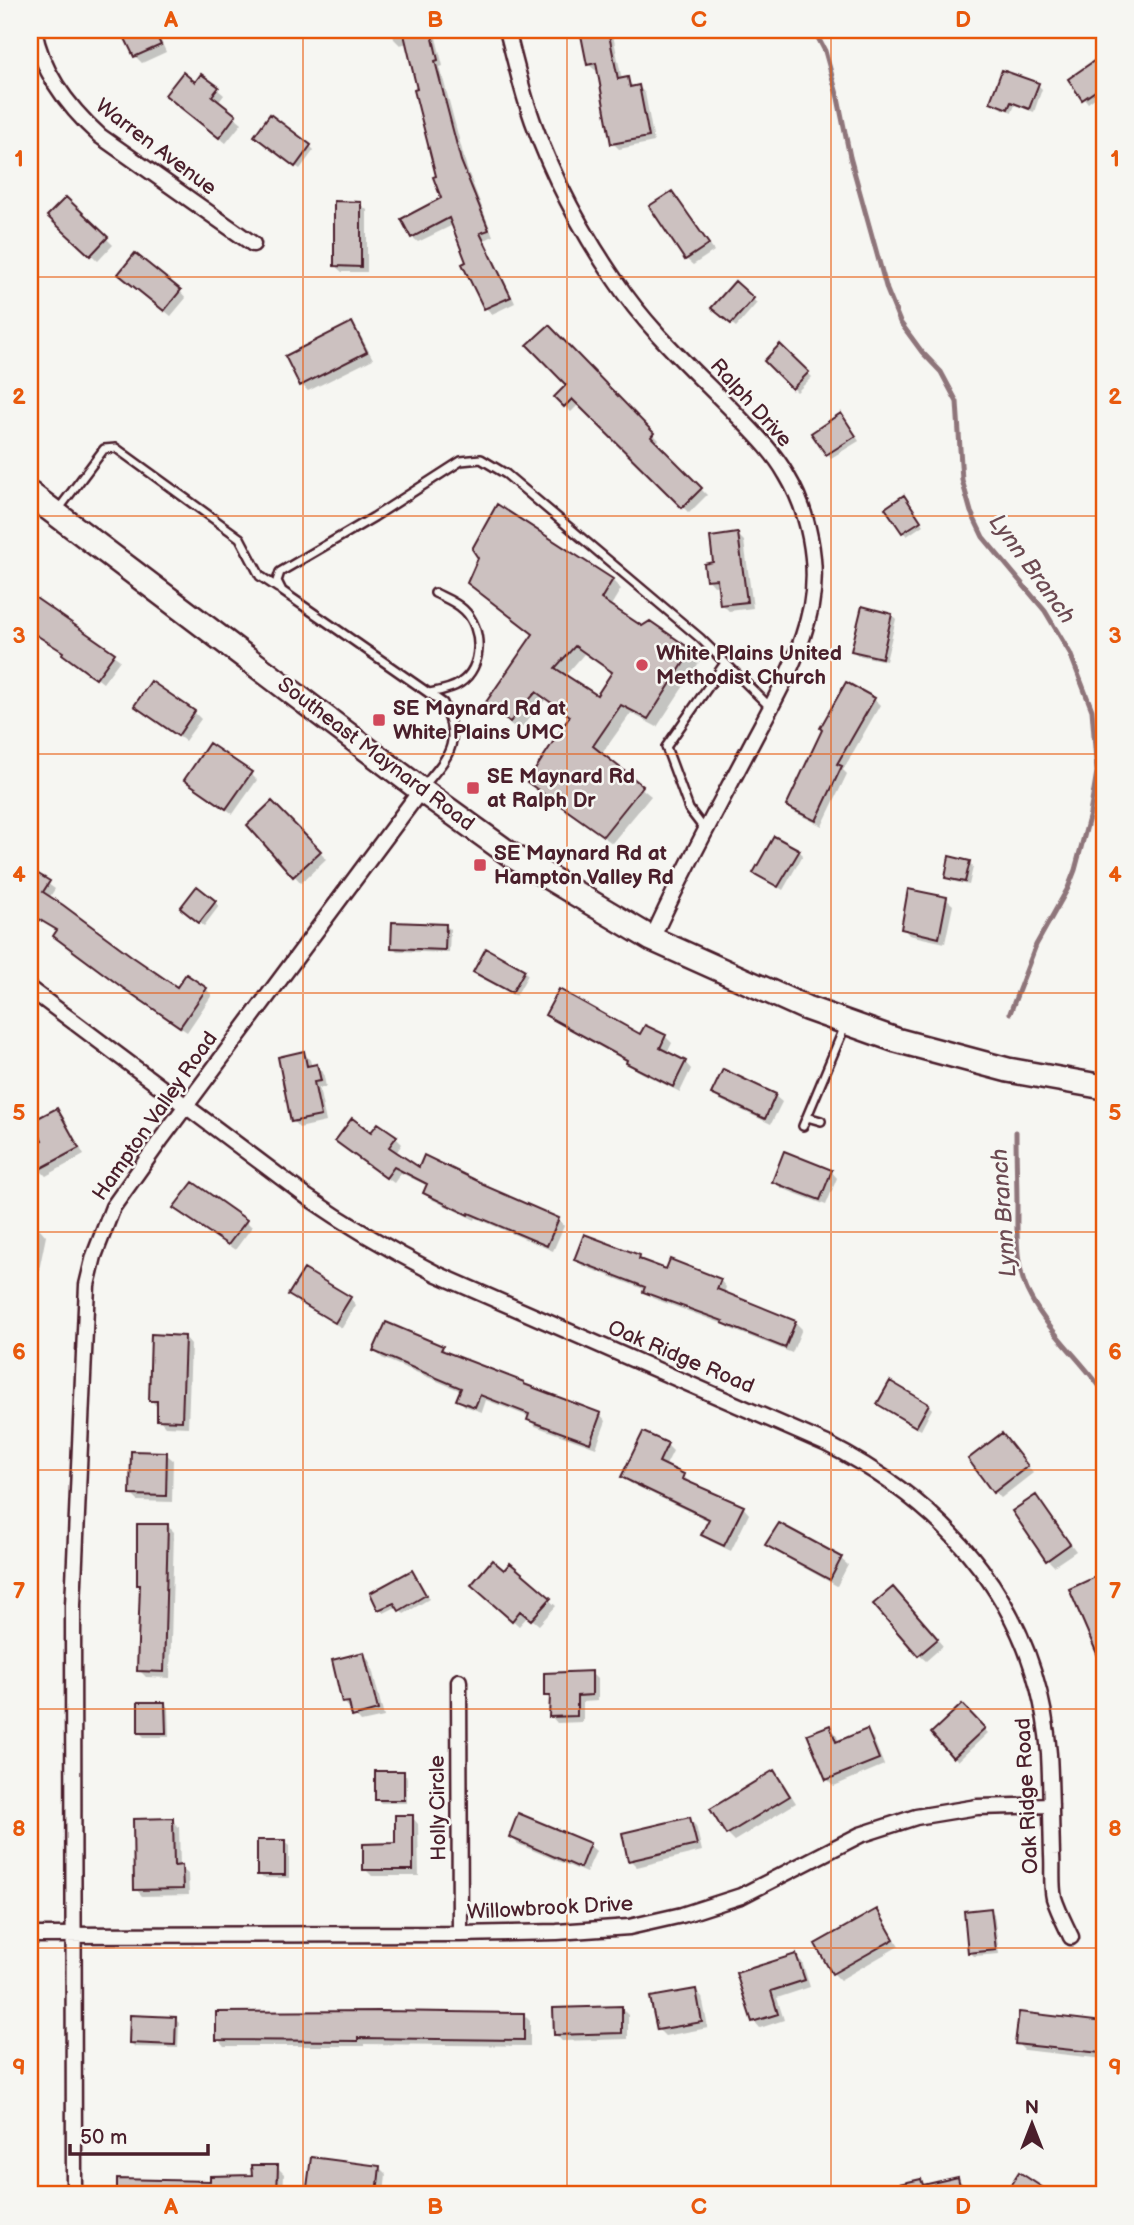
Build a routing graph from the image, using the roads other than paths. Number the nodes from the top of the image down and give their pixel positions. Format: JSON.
{"nodes":[{"id":1,"x":34,"y":30,"type":"edge"},
{"id":2,"x":507,"y":30,"type":"edge"},
{"id":3,"x":253,"y":244,"type":"dead end"},
{"id":4,"x":30,"y":494,"type":"edge"},
{"id":5,"x":56,"y":513,"type":"junction"},
{"id":6,"x":282,"y":590,"type":"junction"},
{"id":7,"x":435,"y":593,"type":"dead end"},
{"id":8,"x":725,"y":663,"type":"junction"},
{"id":9,"x":429,"y":693,"type":"junction"},
{"id":10,"x":771,"y":707,"type":"junction"},
{"id":11,"x":421,"y":790,"type":"junction"},
{"id":12,"x":706,"y":832,"type":"junction"},
{"id":13,"x":652,"y":939,"type":"junction"},
{"id":14,"x":30,"y":989,"type":"edge"},
{"id":15,"x":846,"y":1022,"type":"junction"},
{"id":16,"x":1104,"y":1087,"type":"edge"},
{"id":17,"x":186,"y":1106,"type":"junction"},
{"id":18,"x":807,"y":1116,"type":"junction"},
{"id":19,"x":821,"y":1121,"type":"dead end"},
{"id":20,"x":803,"y":1126,"type":"dead end"},
{"id":21,"x":459,"y":1681,"type":"dead end"},
{"id":22,"x":1051,"y":1805,"type":"junction"},
{"id":23,"x":460,"y":1934,"type":"junction"},
{"id":24,"x":30,"y":1935,"type":"edge"},
{"id":25,"x":74,"y":1935,"type":"junction"},
{"id":26,"x":1071,"y":1937,"type":"dead end"},
{"id":27,"x":74,"y":2195,"type":"edge"}],
"edges":[{"from":1,"to":3,"type":"street","name":"Warren Avenue"},
{"from":2,"to":10,"type":"street","name":"Ralph Drive"},
{"from":4,"to":5,"type":"main road","name":"Southeast Maynard Road"},
{"from":5,"to":6,"type":"lane"},
{"from":5,"to":11,"type":"main road","name":"Southeast Maynard Road"},
{"from":6,"to":8,"type":"lane"},
{"from":6,"to":9,"type":"lane"},
{"from":7,"to":9,"type":"lane"},
{"from":8,"to":10,"type":"lane"},
{"from":8,"to":12,"type":"lane"},
{"from":9,"to":11,"type":"lane"},
{"from":10,"to":12,"type":"street","name":"Ralph Drive"},
{"from":11,"to":13,"type":"main road","name":"Southeast Maynard Road"},
{"from":11,"to":17,"type":"street","name":"Hampton Valley Road"},
{"from":12,"to":13,"type":"street","name":"Ralph Drive"},
{"from":13,"to":15,"type":"main road","name":"Southeast Maynard Road"},
{"from":14,"to":17,"type":"street","name":"Oak Ridge Road"},
{"from":15,"to":16,"type":"main road","name":"Southeast Maynard Road"},
{"from":15,"to":18,"type":"lane"},
{"from":17,"to":22,"type":"street","name":"Oak Ridge Road"},
{"from":17,"to":25,"type":"street","name":"Hampton Valley Road"},
{"from":18,"to":19,"type":"lane"},
{"from":18,"to":20,"type":"lane"},
{"from":21,"to":23,"type":"street","name":"Holly Circle"},
{"from":22,"to":23,"type":"street","name":"Willowbrook Drive"},
{"from":22,"to":26,"type":"street","name":"Oak Ridge Road"},
{"from":23,"to":25,"type":"street","name":"Willowbrook Drive"},
{"from":24,"to":25,"type":"street","name":"Willowbrook Drive"},
{"from":25,"to":27,"type":"street","name":"Hampton Valley Road"}]}
